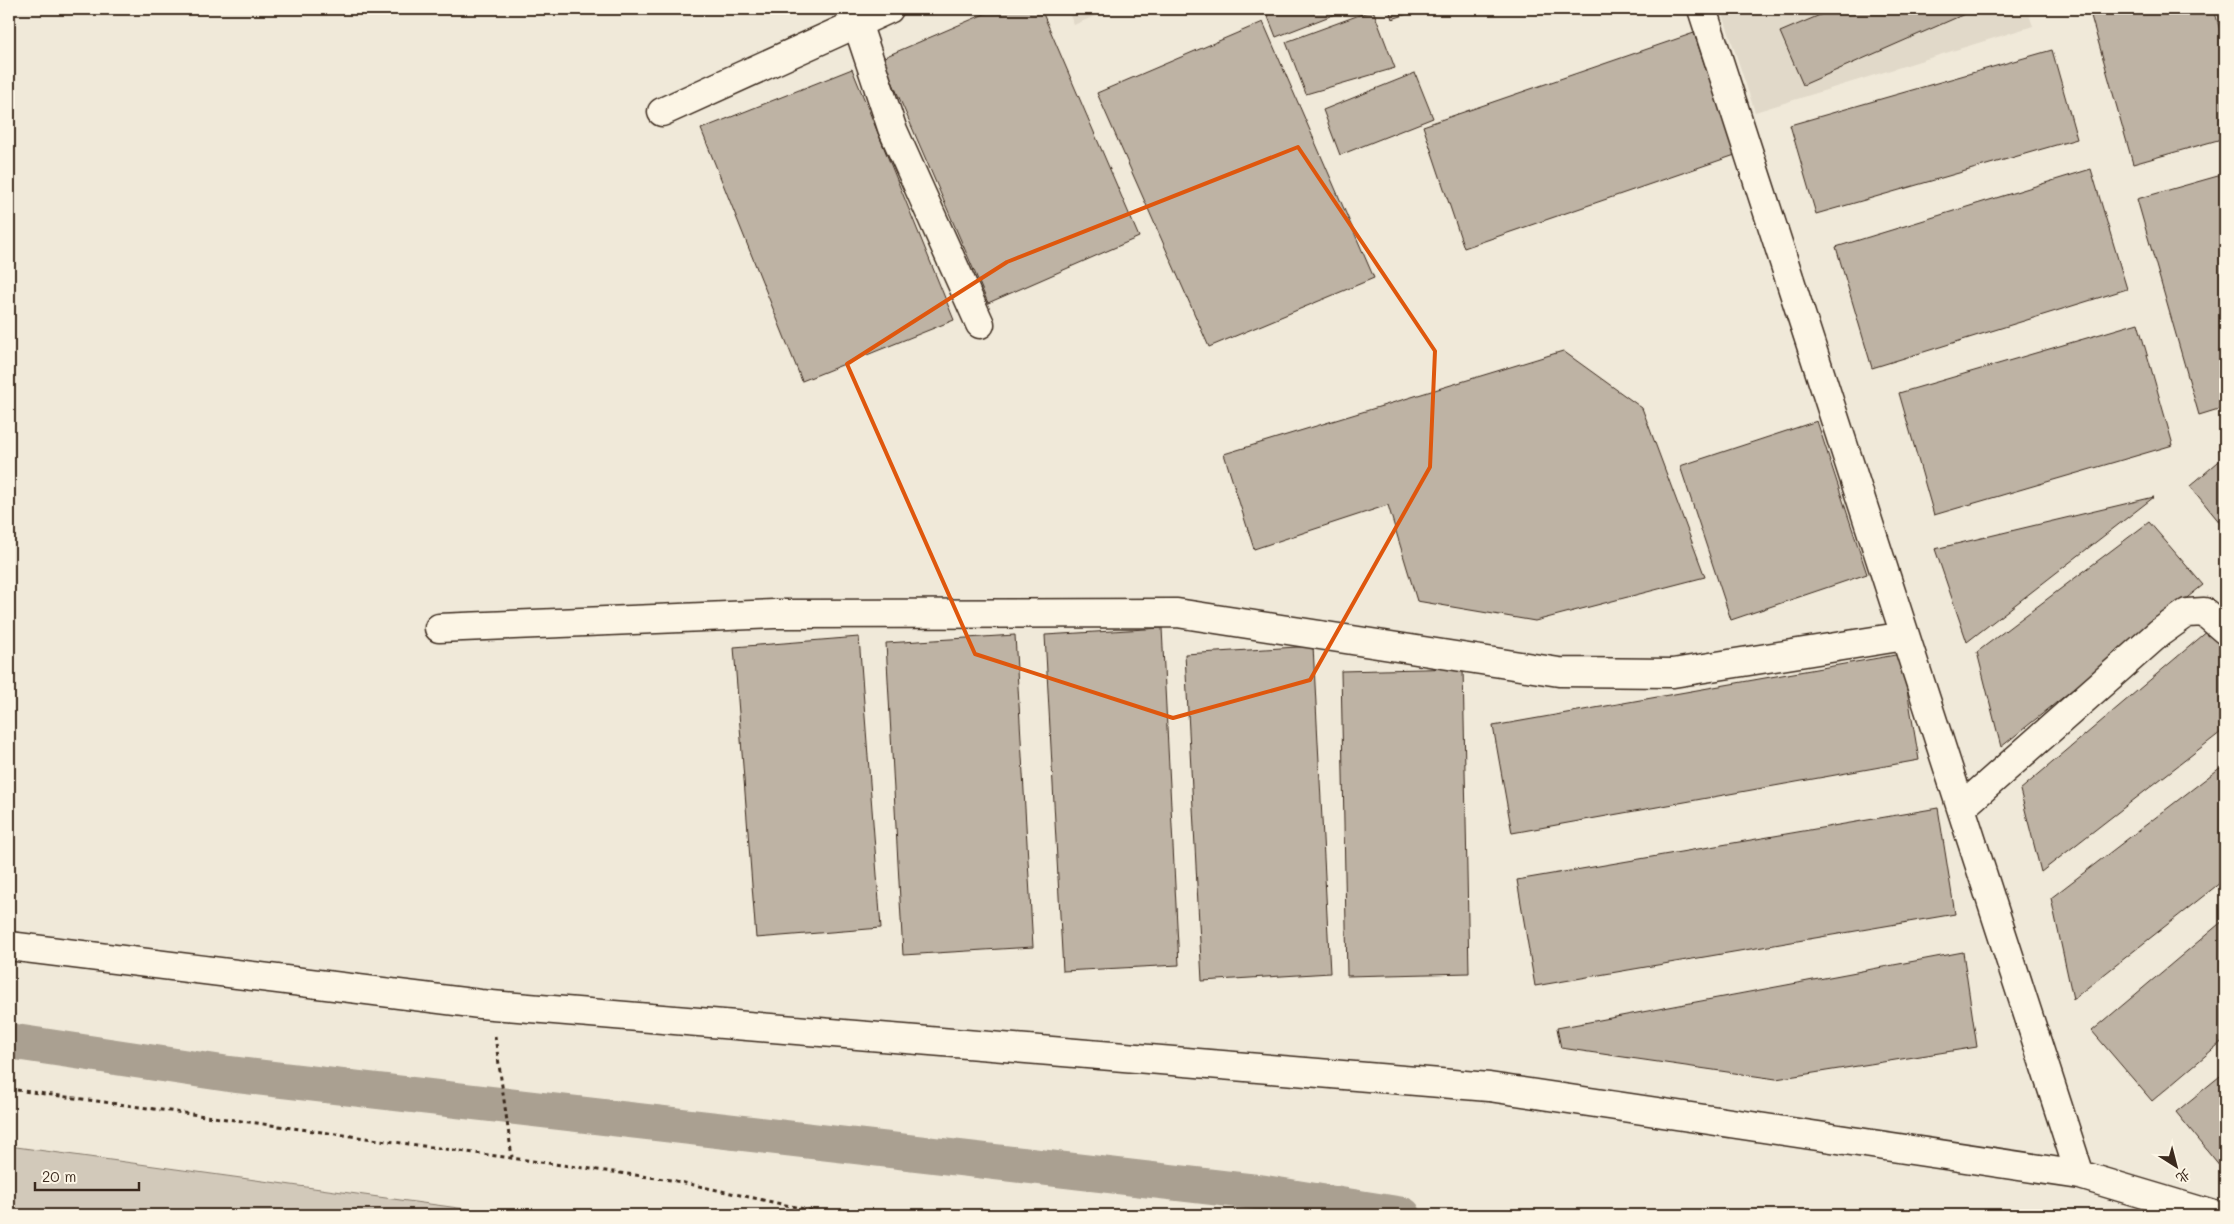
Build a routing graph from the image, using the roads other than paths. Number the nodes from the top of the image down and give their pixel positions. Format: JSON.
{"nodes":[{"id":1,"x":888,"y":9,"type":"edge"},
{"id":2,"x":1702,"y":9,"type":"edge"},
{"id":3,"x":857,"y":23,"type":"junction"},
{"id":4,"x":662,"y":112,"type":"dead end"},
{"id":5,"x":980,"y":324,"type":"dead end"},
{"id":6,"x":439,"y":628,"type":"dead end"},
{"id":7,"x":2225,"y":630,"type":"edge"},
{"id":8,"x":1905,"y":636,"type":"junction"},
{"id":9,"x":1960,"y":808,"type":"junction"},
{"id":10,"x":9,"y":946,"type":"edge"},
{"id":11,"x":2080,"y":1174,"type":"junction"},
{"id":12,"x":2214,"y":1215,"type":"edge"}],
"edges":[{"from":1,"to":3,"type":"street"},
{"from":2,"to":8,"type":"street"},
{"from":3,"to":4,"type":"street"},
{"from":3,"to":5,"type":"street"},
{"from":6,"to":8,"type":"street"},
{"from":7,"to":9,"type":"street"},
{"from":8,"to":9,"type":"street"},
{"from":9,"to":11,"type":"street"},
{"from":10,"to":11,"type":"street"},
{"from":11,"to":12,"type":"street"}]}
